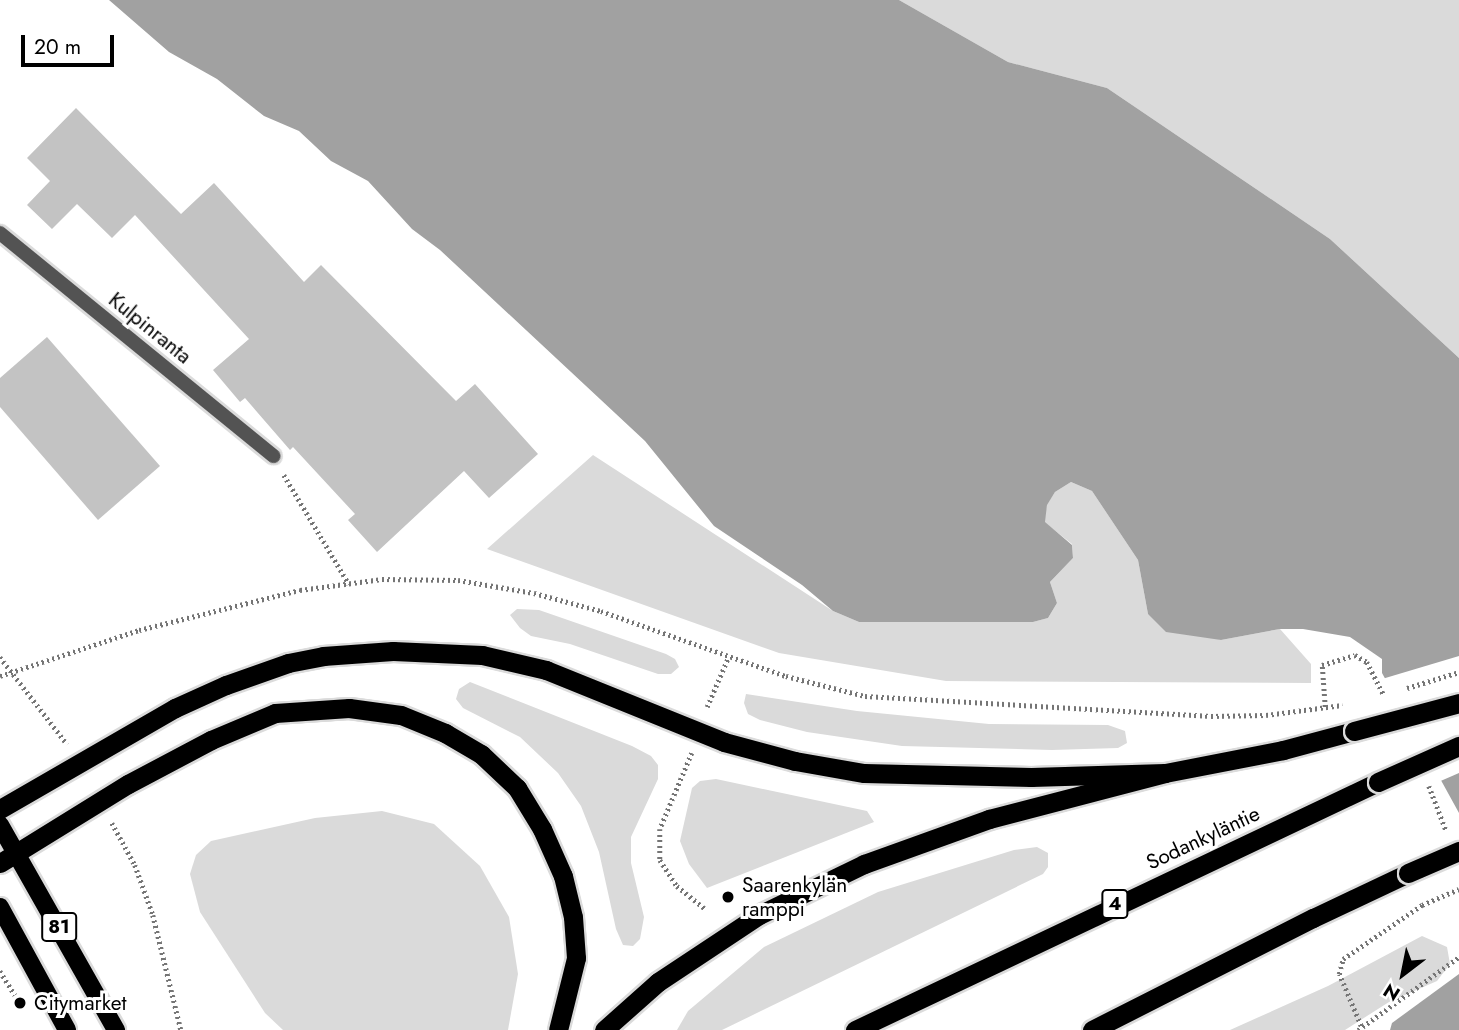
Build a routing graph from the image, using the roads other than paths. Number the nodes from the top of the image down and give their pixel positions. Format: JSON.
{"nodes":[{"id":1,"x":0,"y":233,"type":"edge"},
{"id":2,"x":273,"y":456,"type":"road end"},
{"id":3,"x":1459,"y":703,"type":"edge"},
{"id":4,"x":1459,"y":746,"type":"edge"},
{"id":5,"x":1165,"y":773,"type":"junction"},
{"id":6,"x":0,"y":809,"type":"edge"},
{"id":7,"x":0,"y":825,"type":"edge"},
{"id":8,"x":1459,"y":851,"type":"edge"},
{"id":9,"x":17,"y":853,"type":"junction"},
{"id":10,"x":0,"y":863,"type":"edge"},
{"id":11,"x":0,"y":908,"type":"edge"},
{"id":12,"x":67,"y":1030,"type":"edge"},
{"id":13,"x":116,"y":1030,"type":"edge"},
{"id":14,"x":558,"y":1030,"type":"edge"},
{"id":15,"x":604,"y":1030,"type":"edge"},
{"id":16,"x":855,"y":1030,"type":"edge"},
{"id":17,"x":1092,"y":1030,"type":"edge"}],
"edges":[{"from":1,"to":2,"type":"street","name":"Kulpinranta"},
{"from":3,"to":5,"type":"highway","bridge":true},
{"from":4,"to":16,"type":"highway","name":"Sodankyläntie","number":"4","bridge":true},
{"from":5,"to":6,"type":"highway"},
{"from":5,"to":15,"type":"highway"},
{"from":7,"to":9,"type":"main road","number":"81"},
{"from":8,"to":17,"type":"highway","bridge":true},
{"from":9,"to":10,"type":"highway"},
{"from":9,"to":13,"type":"main road","number":"81"},
{"from":9,"to":14,"type":"highway"},
{"from":11,"to":12,"type":"main road","number":"81"}]}
